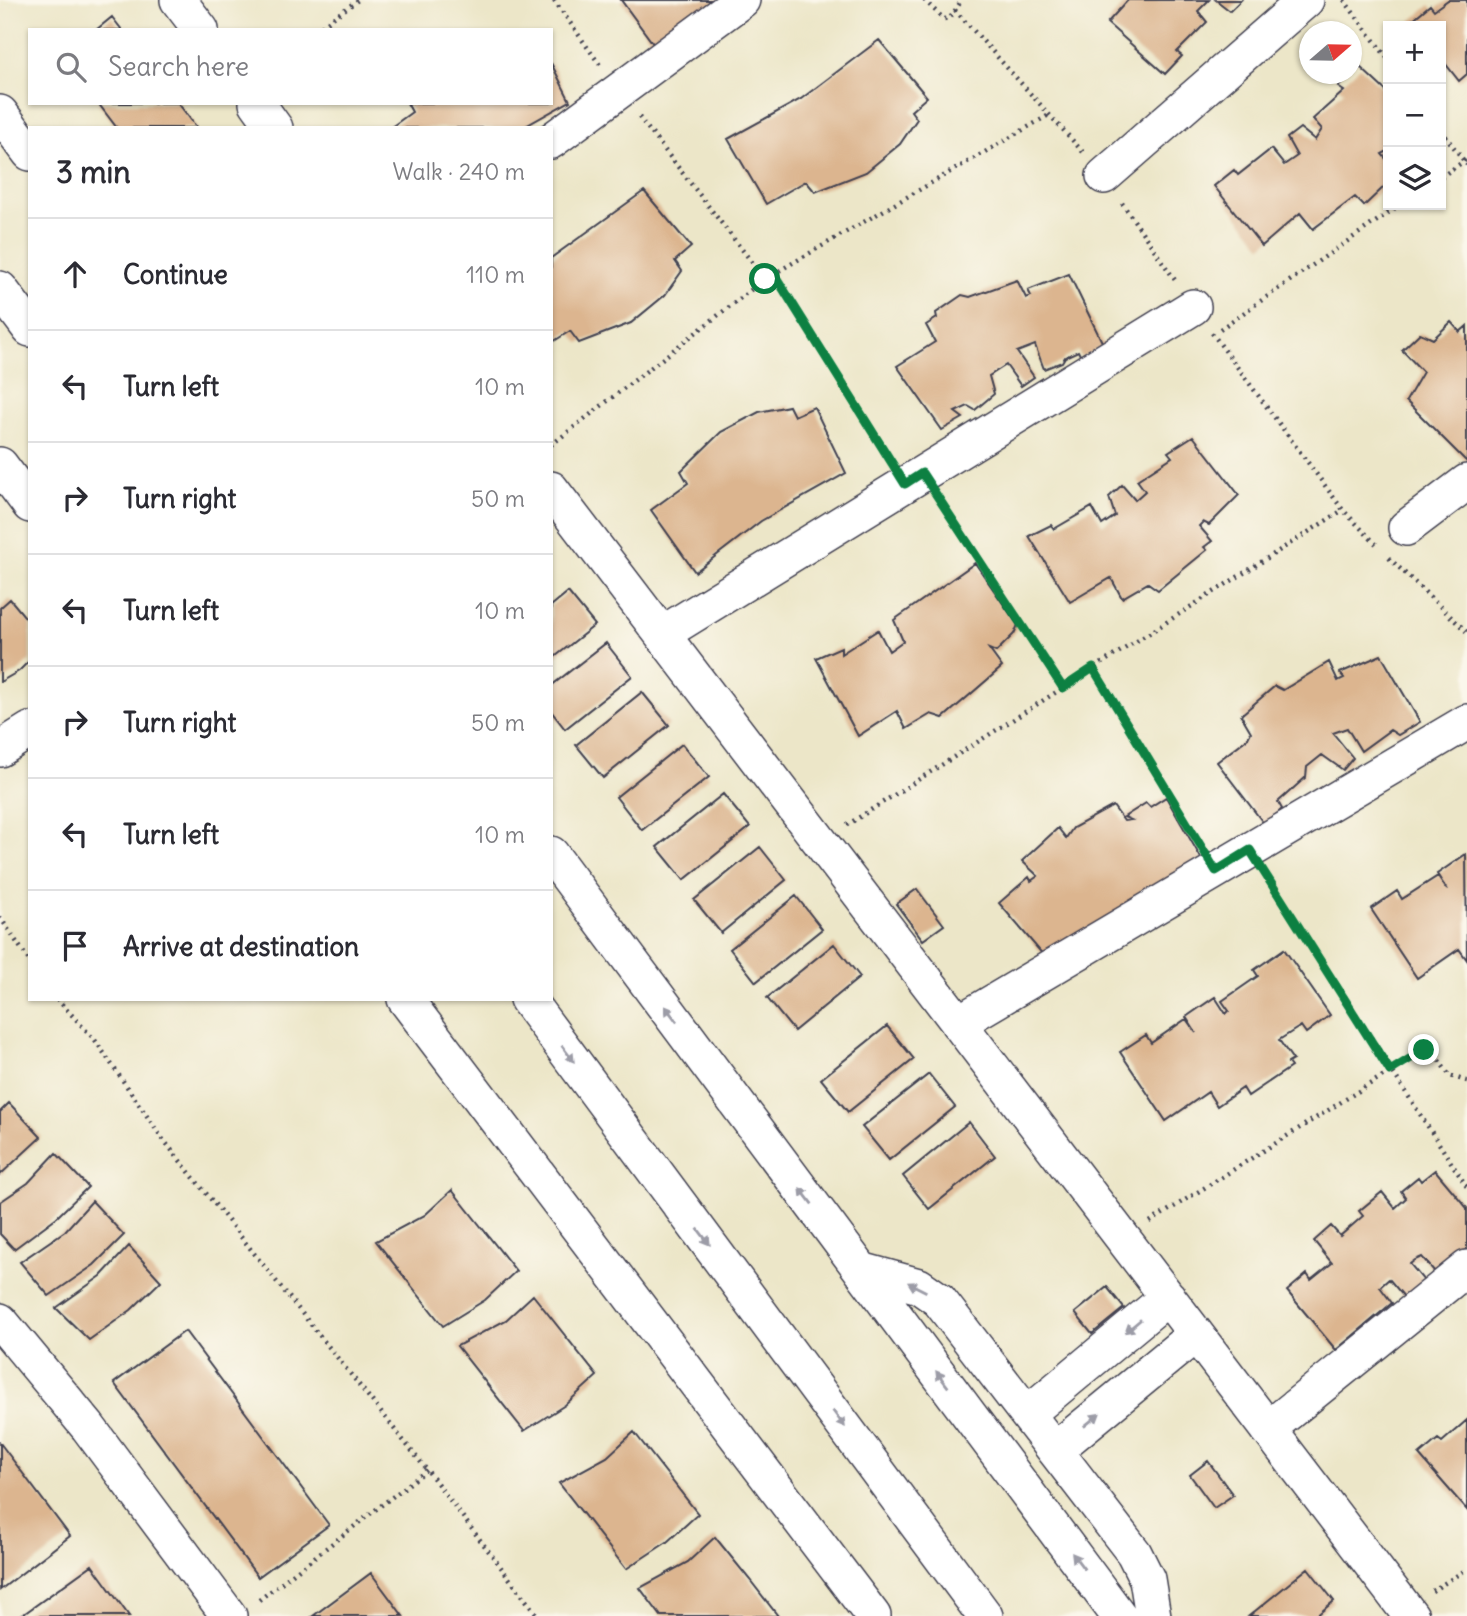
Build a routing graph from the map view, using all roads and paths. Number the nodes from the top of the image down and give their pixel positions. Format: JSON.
{"nodes":[{"id":1,"x":178,"y":0,"type":"edge"},
{"id":2,"x":358,"y":0,"type":"edge"},
{"id":3,"x":554,"y":0,"type":"edge"},
{"id":4,"x":742,"y":0,"type":"edge"},
{"id":5,"x":924,"y":0,"type":"edge"},
{"id":6,"x":962,"y":0,"type":"edge"},
{"id":7,"x":1306,"y":0,"type":"edge"},
{"id":8,"x":1344,"y":0,"type":"edge"},
{"id":9,"x":199,"y":28,"type":"edge"},
{"id":10,"x":319,"y":28,"type":"edge"},
{"id":11,"x":1383,"y":52,"type":"edge"},
{"id":12,"x":619,"y":90,"type":"junction"},
{"id":13,"x":258,"y":105,"type":"edge"},
{"id":14,"x":0,"y":113,"type":"edge"},
{"id":15,"x":1049,"y":116,"type":"dead end"},
{"id":16,"x":274,"y":126,"type":"edge"},
{"id":17,"x":1446,"y":136,"type":"edge"},
{"id":18,"x":553,"y":140,"type":"edge"},
{"id":19,"x":28,"y":150,"type":"edge"},
{"id":20,"x":1466,"y":162,"type":"edge"},
{"id":21,"x":1446,"y":174,"type":"edge"},
{"id":22,"x":1104,"y":176,"type":"dead end"},
{"id":23,"x":1391,"y":210,"type":"edge"},
{"id":24,"x":774,"y":274,"type":"junction"},
{"id":25,"x":765,"y":279,"type":"junction"},
{"id":26,"x":0,"y":289,"type":"edge"},
{"id":27,"x":1203,"y":320,"type":"joint"},
{"id":28,"x":28,"y":326,"type":"edge"},
{"id":29,"x":553,"y":443,"type":"edge"},
{"id":30,"x":0,"y":465,"type":"edge"},
{"id":31,"x":914,"y":479,"type":"junction"},
{"id":32,"x":1467,"y":482,"type":"edge"},
{"id":33,"x":553,"y":492,"type":"edge"},
{"id":34,"x":28,"y":502,"type":"edge"},
{"id":35,"x":1343,"y":510,"type":"dead end"},
{"id":36,"x":1406,"y":528,"type":"dead end"},
{"id":37,"x":662,"y":634,"type":"junction"},
{"id":38,"x":1093,"y":668,"type":"junction"},
{"id":39,"x":1063,"y":688,"type":"junction"},
{"id":40,"x":1467,"y":722,"type":"edge"},
{"id":41,"x":28,"y":731,"type":"edge"},
{"id":42,"x":0,"y":749,"type":"edge"},
{"id":43,"x":820,"y":842,"type":"junction"},
{"id":44,"x":1250,"y":850,"type":"junction"},
{"id":45,"x":553,"y":856,"type":"edge"},
{"id":46,"x":1216,"y":871,"type":"junction"},
{"id":47,"x":0,"y":917,"type":"edge"},
{"id":48,"x":28,"y":959,"type":"edge"},
{"id":49,"x":59,"y":1001,"type":"edge"},
{"id":50,"x":407,"y":1001,"type":"edge"},
{"id":51,"x":528,"y":1001,"type":"edge"},
{"id":52,"x":958,"y":1023,"type":"junction"},
{"id":53,"x":1390,"y":1071,"type":"junction"},
{"id":54,"x":1467,"y":1081,"type":"edge"},
{"id":55,"x":1467,"y":1187,"type":"edge"},
{"id":56,"x":1123,"y":1239,"type":"junction"},
{"id":57,"x":1467,"y":1268,"type":"edge"},
{"id":58,"x":861,"y":1270,"type":"junction"},
{"id":59,"x":1167,"y":1297,"type":"junction"},
{"id":60,"x":0,"y":1321,"type":"edge"},
{"id":61,"x":1196,"y":1334,"type":"junction"},
{"id":62,"x":1027,"y":1414,"type":"junction"},
{"id":63,"x":1268,"y":1429,"type":"junction"},
{"id":64,"x":1055,"y":1450,"type":"junction"},
{"id":65,"x":427,"y":1470,"type":"junction"},
{"id":66,"x":239,"y":1612,"type":"edge"},
{"id":67,"x":538,"y":1616,"type":"edge"},
{"id":68,"x":873,"y":1616,"type":"edge"},
{"id":69,"x":985,"y":1616,"type":"edge"},
{"id":70,"x":1119,"y":1616,"type":"edge"},
{"id":71,"x":1153,"y":1616,"type":"edge"},
{"id":72,"x":1411,"y":1616,"type":"edge"}],
"edges":[{"from":1,"to":9,"type":"street"},
{"from":2,"to":10,"type":"path"},
{"from":3,"to":12,"type":"path"},
{"from":4,"to":12,"type":"street"},
{"from":5,"to":6,"type":"path"},
{"from":7,"to":22,"type":"street"},
{"from":8,"to":11,"type":"path"},
{"from":12,"to":18,"type":"street"},
{"from":12,"to":25,"type":"path"},
{"from":13,"to":16,"type":"street"},
{"from":14,"to":19,"type":"street"},
{"from":15,"to":24,"type":"path"},
{"from":17,"to":20,"type":"path"},
{"from":20,"to":21,"type":"path"},
{"from":23,"to":27,"type":"path"},
{"from":24,"to":25,"type":"path"},
{"from":24,"to":31,"type":"path"},
{"from":25,"to":29,"type":"path"},
{"from":26,"to":28,"type":"street"},
{"from":27,"to":31,"type":"street"},
{"from":30,"to":34,"type":"street"},
{"from":31,"to":37,"type":"street"},
{"from":31,"to":39,"type":"path"},
{"from":32,"to":36,"type":"street"},
{"from":33,"to":37,"type":"street"},
{"from":35,"to":38,"type":"path"},
{"from":37,"to":43,"type":"street"},
{"from":38,"to":39,"type":"path"},
{"from":38,"to":46,"type":"path"},
{"from":39,"to":43,"type":"path"},
{"from":40,"to":44,"type":"street"},
{"from":41,"to":42,"type":"street"},
{"from":43,"to":52,"type":"street"},
{"from":44,"to":46,"type":"street"},
{"from":44,"to":53,"type":"path"},
{"from":58,"to":45,"type":"street","one_way":true},
{"from":46,"to":52,"type":"street"},
{"from":47,"to":48,"type":"path"},
{"from":49,"to":65,"type":"path"},
{"from":50,"to":68,"type":"street"},
{"from":51,"to":69,"type":"street","one_way":true},
{"from":52,"to":56,"type":"street"},
{"from":53,"to":54,"type":"path"},
{"from":53,"to":55,"type":"path"},
{"from":53,"to":56,"type":"path"},
{"from":56,"to":59,"type":"street"},
{"from":57,"to":63,"type":"street"},
{"from":62,"to":58,"type":"street","one_way":true},
{"from":70,"to":58,"type":"street","one_way":true},
{"from":59,"to":61,"type":"street"},
{"from":59,"to":62,"type":"street","one_way":true},
{"from":60,"to":66,"type":"street"},
{"from":61,"to":63,"type":"street"},
{"from":64,"to":61,"type":"street","one_way":true},
{"from":62,"to":64,"type":"street"},
{"from":63,"to":72,"type":"street"},
{"from":64,"to":71,"type":"street"},
{"from":65,"to":66,"type":"path"},
{"from":65,"to":67,"type":"path"}]}
